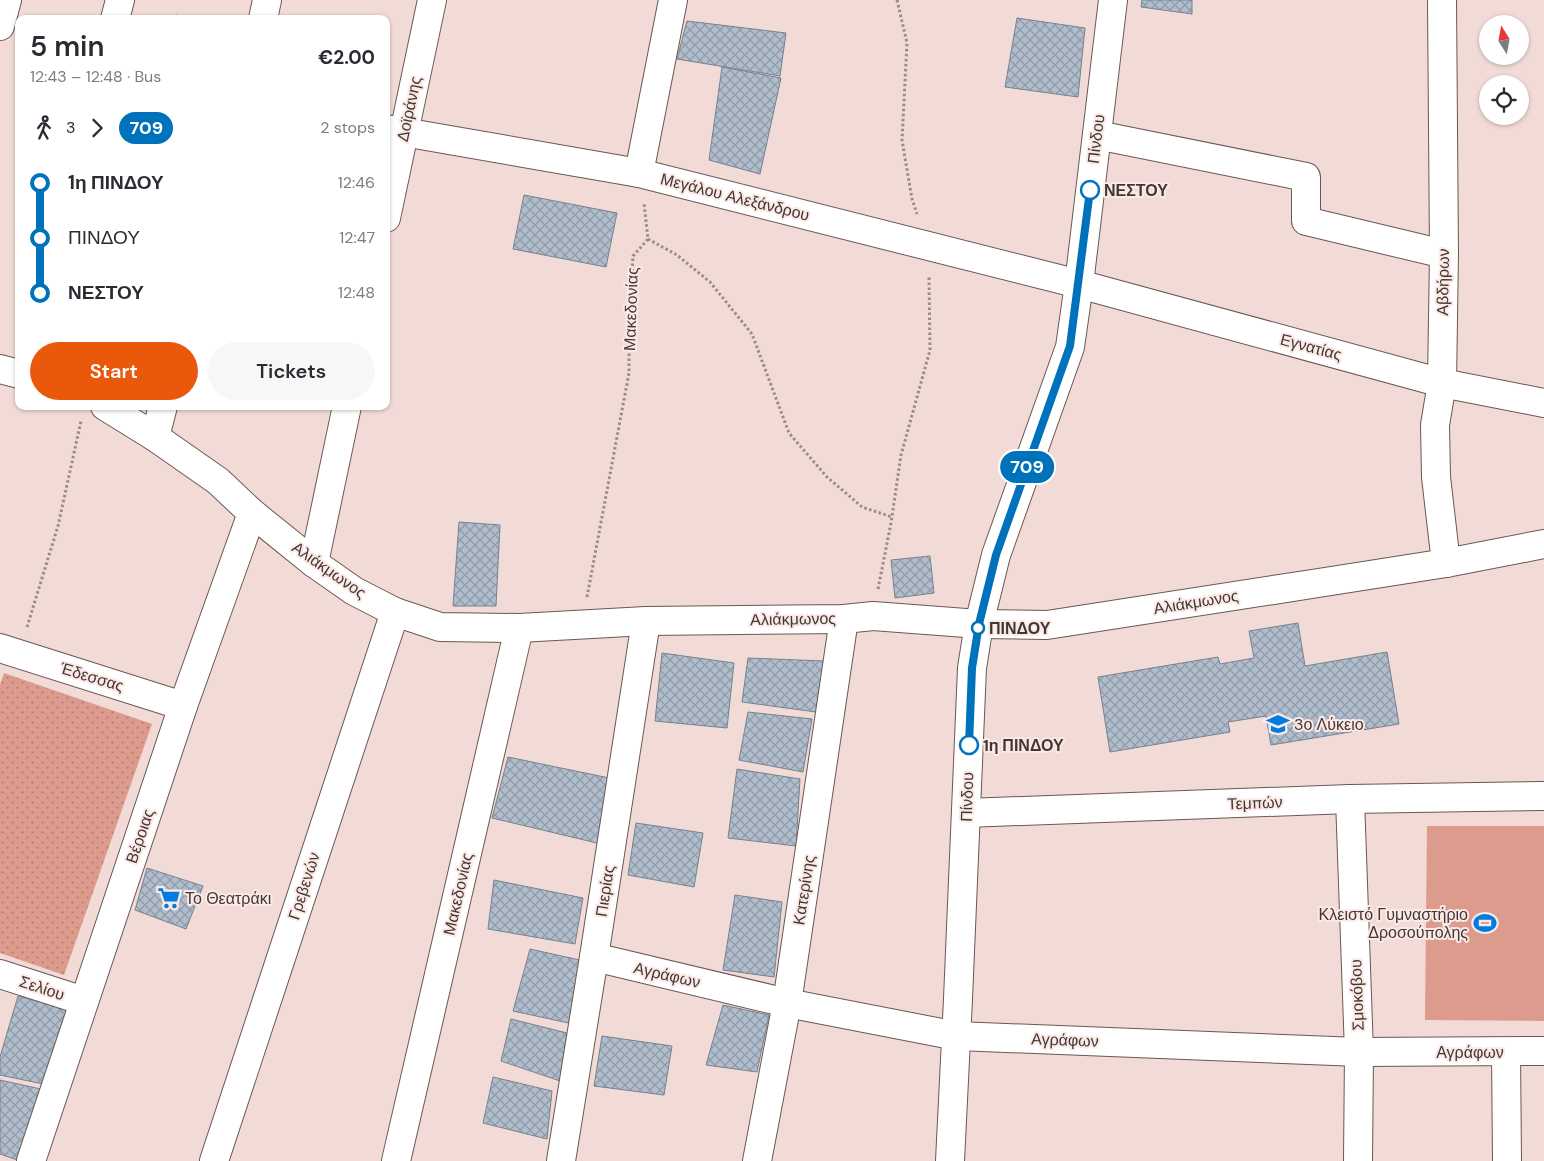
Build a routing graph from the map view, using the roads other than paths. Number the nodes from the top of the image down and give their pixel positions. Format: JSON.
{"nodes":[{"id":1,"x":7,"y":0,"type":"edge"},
{"id":2,"x":120,"y":0,"type":"edge"},
{"id":3,"x":267,"y":0,"type":"edge"},
{"id":4,"x":432,"y":0,"type":"edge"},
{"id":5,"x":673,"y":0,"type":"edge"},
{"id":6,"x":1113,"y":0,"type":"edge"},
{"id":7,"x":1442,"y":0,"type":"edge"},
{"id":8,"x":116,"y":15,"type":"edge"},
{"id":9,"x":264,"y":15,"type":"edge"},
{"id":10,"x":0,"y":26,"type":"edge"},
{"id":11,"x":0,"y":31,"type":"edge"},
{"id":12,"x":15,"y":36,"type":"edge"},
{"id":13,"x":395,"y":131,"type":"edge"},
{"id":14,"x":1097,"y":135,"type":"junction"},
{"id":15,"x":639,"y":173,"type":"junction"},
{"id":16,"x":390,"y":179,"type":"edge"},
{"id":17,"x":1444,"y":254,"type":"junction"},
{"id":18,"x":1079,"y":284,"type":"junction"},
{"id":19,"x":0,"y":369,"type":"edge"},
{"id":20,"x":15,"y":373,"type":"edge"},
{"id":21,"x":1442,"y":383,"type":"junction"},
{"id":22,"x":1544,"y":403,"type":"edge"},
{"id":23,"x":162,"y":410,"type":"edge"},
{"id":24,"x":346,"y":410,"type":"edge"},
{"id":25,"x":94,"y":411,"type":"edge"},
{"id":26,"x":155,"y":437,"type":"junction"},
{"id":27,"x":252,"y":513,"type":"junction"},
{"id":28,"x":1544,"y":544,"type":"edge"},
{"id":29,"x":314,"y":563,"type":"junction"},
{"id":30,"x":1446,"y":563,"type":"junction"},
{"id":31,"x":395,"y":612,"type":"junction"},
{"id":32,"x":844,"y":619,"type":"junction"},
{"id":33,"x":646,"y":621,"type":"junction"},
{"id":34,"x":979,"y":624,"type":"junction"},
{"id":35,"x":519,"y":628,"type":"junction"},
{"id":36,"x":9,"y":651,"type":"edge"},
{"id":37,"x":183,"y":706,"type":"junction"},
{"id":38,"x":1544,"y":796,"type":"edge"},
{"id":39,"x":1350,"y":799,"type":"junction"},
{"id":40,"x":966,"y":814,"type":"junction"},
{"id":41,"x":594,"y":957,"type":"junction"},
{"id":42,"x":0,"y":974,"type":"edge"},
{"id":43,"x":84,"y":1001,"type":"junction"},
{"id":44,"x":787,"y":1003,"type":"junction"},
{"id":45,"x":957,"y":1036,"type":"junction"},
{"id":46,"x":1544,"y":1051,"type":"edge"},
{"id":47,"x":1359,"y":1052,"type":"junction"},
{"id":48,"x":1506,"y":1052,"type":"junction"},
{"id":49,"x":31,"y":1161,"type":"edge"},
{"id":50,"x":214,"y":1161,"type":"edge"},
{"id":51,"x":396,"y":1161,"type":"edge"},
{"id":52,"x":561,"y":1161,"type":"edge"},
{"id":53,"x":756,"y":1161,"type":"edge"},
{"id":54,"x":950,"y":1161,"type":"edge"},
{"id":55,"x":1358,"y":1161,"type":"edge"},
{"id":56,"x":1507,"y":1161,"type":"edge"}],
"edges":[{"from":1,"to":10,"type":"street"},
{"from":2,"to":8,"type":"street"},
{"from":3,"to":9,"type":"street"},
{"from":4,"to":13,"type":"street","name":"Δοϊράνης"},
{"from":5,"to":15,"type":"street"},
{"from":6,"to":14,"type":"street","name":"Πίνδου"},
{"from":7,"to":17,"type":"street","name":"Αβδήρων"},
{"from":11,"to":12,"type":"street"},
{"from":13,"to":15,"type":"street","name":"Μεγάλου Αλεξάνδρου"},
{"from":13,"to":16,"type":"street","name":"Δοϊράνης"},
{"from":14,"to":17,"type":"street"},
{"from":14,"to":18,"type":"street","name":"Πίνδου"},
{"from":15,"to":18,"type":"street","name":"Μεγάλου Αλεξάνδρου"},
{"from":17,"to":21,"type":"street","name":"Αβδήρων"},
{"from":18,"to":21,"type":"street","name":"Εγνατίας"},
{"from":18,"to":34,"type":"street","name":"Πίνδου"},
{"from":19,"to":20,"type":"street"},
{"from":21,"to":22,"type":"street","name":"Εγνατίας"},
{"from":21,"to":30,"type":"street","name":"Αβδήρων"},
{"from":23,"to":26,"type":"street"},
{"from":24,"to":29,"type":"street"},
{"from":25,"to":26,"type":"street","name":"Αλιάκμωνος"},
{"from":26,"to":27,"type":"street","name":"Αλιάκμωνος"},
{"from":27,"to":29,"type":"street","name":"Αλιάκμωνος"},
{"from":27,"to":37,"type":"street","name":"Βέροιας"},
{"from":28,"to":30,"type":"street","name":"Αλιάκμωνος"},
{"from":29,"to":31,"type":"street","name":"Αλιάκμωνος"},
{"from":30,"to":34,"type":"street","name":"Αλιάκμωνος"},
{"from":31,"to":35,"type":"street","name":"Αλιάκμωνος"},
{"from":31,"to":50,"type":"street","name":"Γρεβενών"},
{"from":32,"to":33,"type":"street","name":"Αλιάκμωνος"},
{"from":32,"to":34,"type":"street","name":"Αλιάκμωνος"},
{"from":32,"to":44,"type":"street","name":"Κατερίνης"},
{"from":33,"to":35,"type":"street","name":"Αλιάκμωνος"},
{"from":33,"to":41,"type":"street","name":"Πιερίας"},
{"from":34,"to":40,"type":"street","name":"Πίνδου"},
{"from":35,"to":51,"type":"street","name":"Μακεδονίας"},
{"from":36,"to":37,"type":"street","name":"Έδεσσας"},
{"from":37,"to":43,"type":"street","name":"Βέροιας"},
{"from":38,"to":39,"type":"street","name":"Τεμπών"},
{"from":39,"to":40,"type":"street","name":"Τεμπών"},
{"from":39,"to":47,"type":"street","name":"Σμοκόβου"},
{"from":40,"to":45,"type":"street","name":"Πίνδου"},
{"from":41,"to":44,"type":"street","name":"Αγράφων"},
{"from":41,"to":52,"type":"street","name":"Πιερίας"},
{"from":42,"to":43,"type":"street","name":"Σελίου"},
{"from":43,"to":49,"type":"street","name":"Βέροιας"},
{"from":44,"to":45,"type":"street","name":"Αγράφων"},
{"from":44,"to":53,"type":"street","name":"Κατερίνης"},
{"from":45,"to":47,"type":"street","name":"Αγράφων"},
{"from":45,"to":54,"type":"street","name":"Πίνδου"},
{"from":46,"to":48,"type":"street","name":"Αγράφων"},
{"from":47,"to":48,"type":"street","name":"Αγράφων"},
{"from":47,"to":55,"type":"street","name":"Σμοκόβου"},
{"from":48,"to":56,"type":"street"}]}
